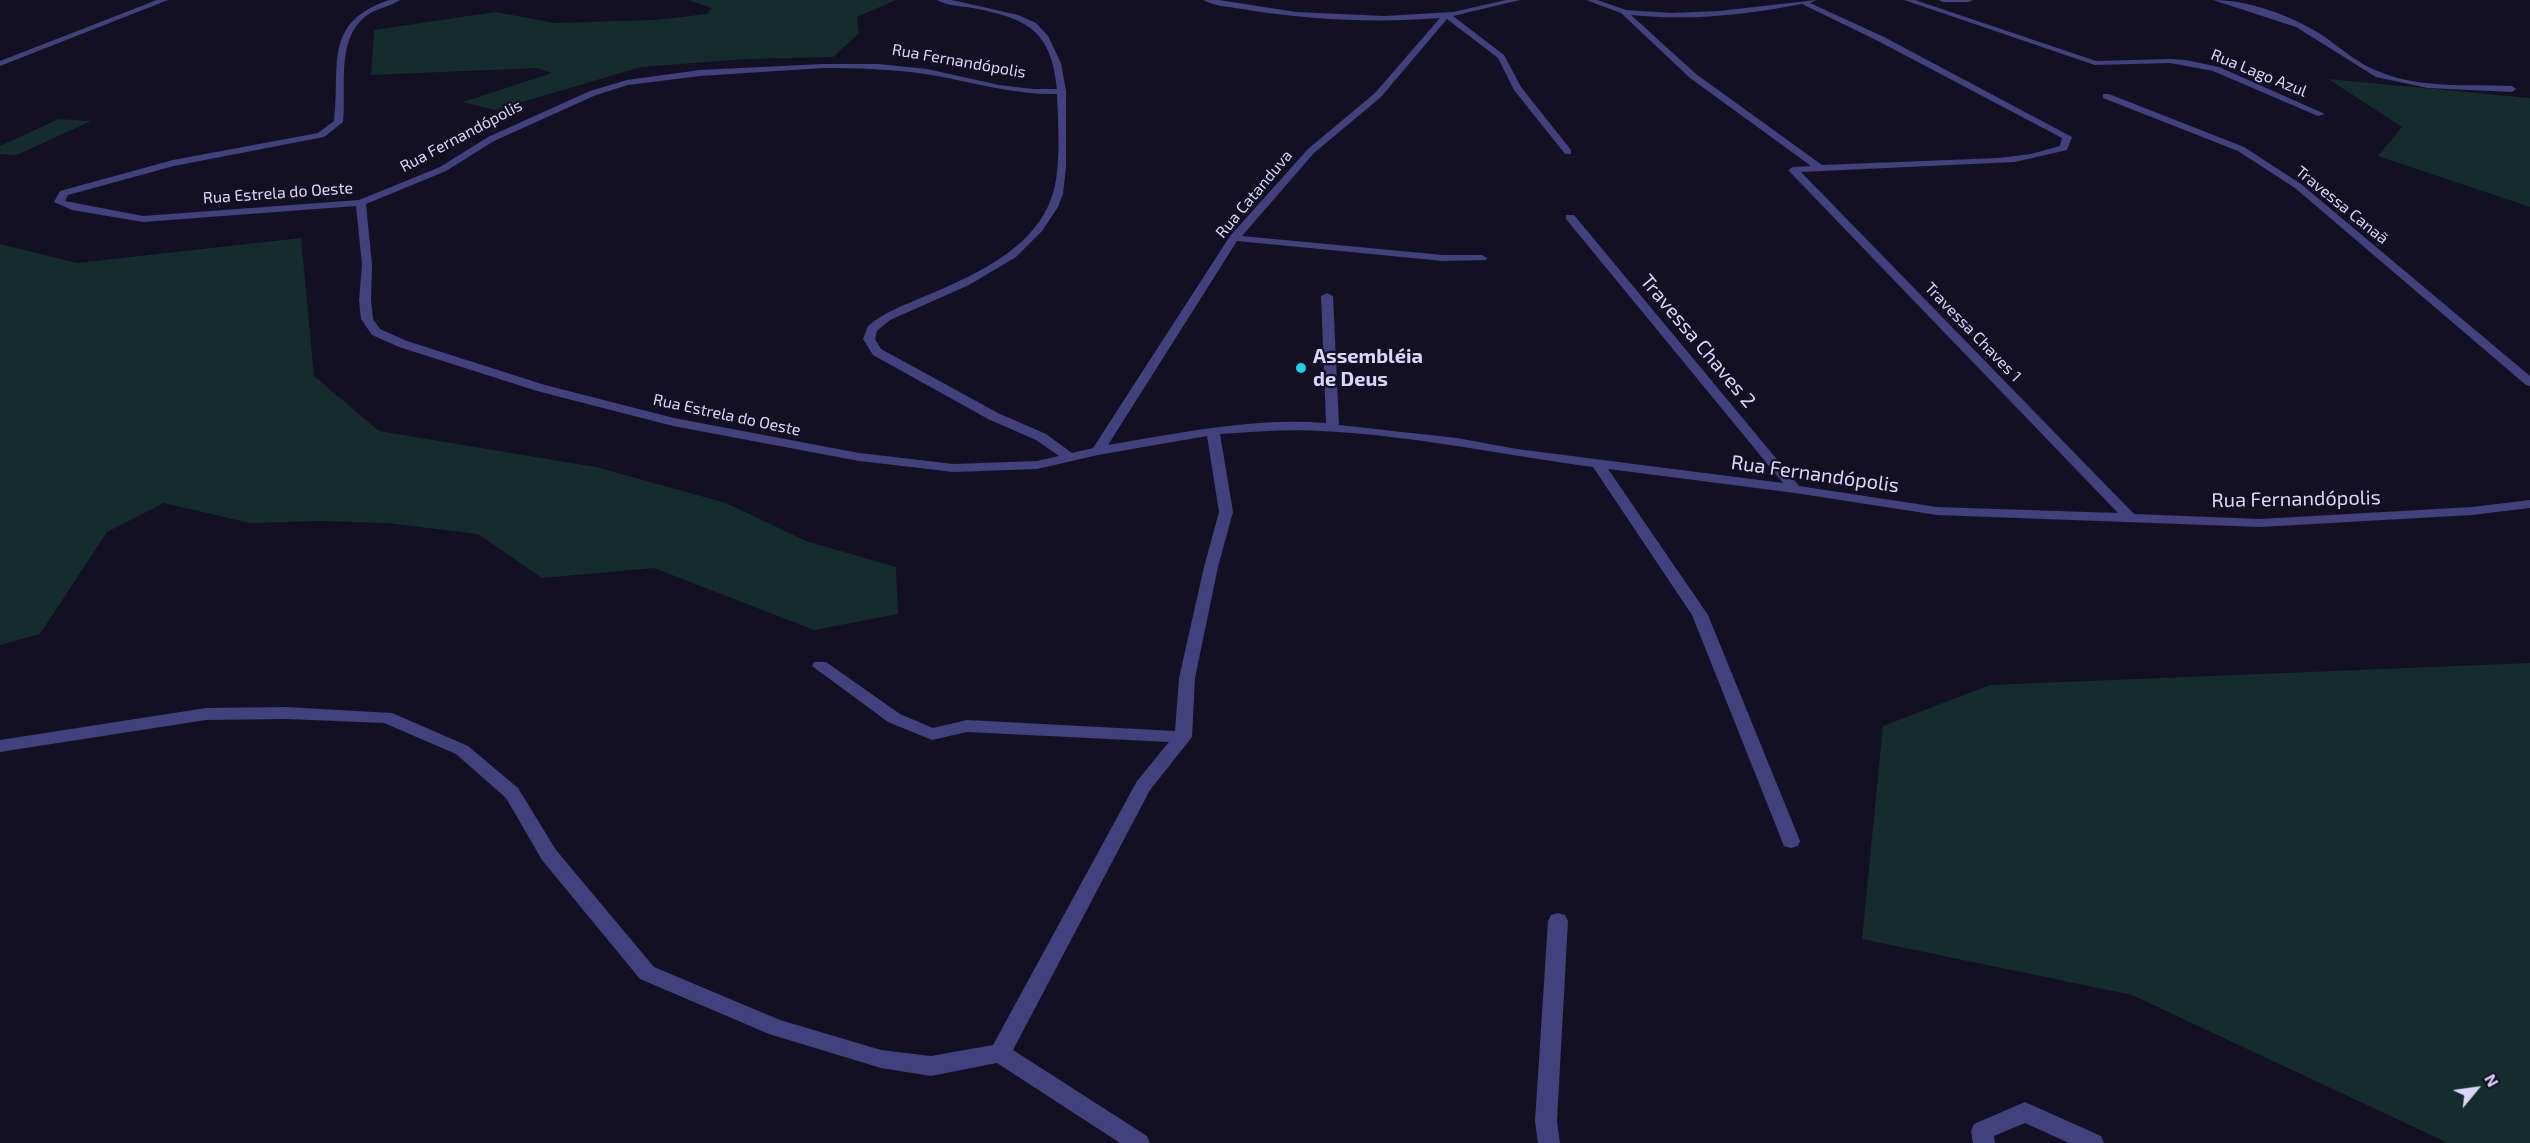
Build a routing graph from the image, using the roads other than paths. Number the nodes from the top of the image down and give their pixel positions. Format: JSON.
{"nodes":[{"id":1,"x":164,"y":0,"type":"edge"},
{"id":2,"x":396,"y":0,"type":"edge"},
{"id":3,"x":941,"y":0,"type":"edge"},
{"id":4,"x":1207,"y":0,"type":"edge"},
{"id":5,"x":1516,"y":0,"type":"edge"},
{"id":6,"x":1590,"y":0,"type":"edge"},
{"id":7,"x":1908,"y":0,"type":"edge"},
{"id":8,"x":1943,"y":0,"type":"edge"},
{"id":9,"x":1969,"y":0,"type":"edge"},
{"id":10,"x":2217,"y":0,"type":"edge"},
{"id":11,"x":1807,"y":1,"type":"edge"},
{"id":12,"x":1624,"y":12,"type":"junction"},
{"id":13,"x":1446,"y":15,"type":"junction"},
{"id":14,"x":2186,"y":62,"type":"junction"},
{"id":15,"x":0,"y":64,"type":"edge"},
{"id":16,"x":2234,"y":70,"type":"dead end"},
{"id":17,"x":2512,"y":89,"type":"dead end"},
{"id":18,"x":1062,"y":91,"type":"junction"},
{"id":19,"x":2106,"y":96,"type":"dead end"},
{"id":20,"x":2321,"y":114,"type":"dead end"},
{"id":21,"x":1568,"y":152,"type":"dead end"},
{"id":22,"x":1820,"y":168,"type":"junction"},
{"id":23,"x":361,"y":203,"type":"junction"},
{"id":24,"x":1570,"y":217,"type":"dead end"},
{"id":25,"x":1234,"y":238,"type":"junction"},
{"id":26,"x":1482,"y":258,"type":"dead end"},
{"id":27,"x":1326,"y":296,"type":"dead end"},
{"id":28,"x":2530,"y":382,"type":"edge"},
{"id":29,"x":1333,"y":428,"type":"junction"},
{"id":30,"x":1213,"y":431,"type":"junction"},
{"id":31,"x":1098,"y":451,"type":"junction"},
{"id":32,"x":1071,"y":458,"type":"junction"},
{"id":33,"x":1597,"y":463,"type":"junction"},
{"id":34,"x":1795,"y":489,"type":"junction"},
{"id":35,"x":2530,"y":504,"type":"edge"},
{"id":36,"x":2129,"y":517,"type":"junction"},
{"id":37,"x":820,"y":666,"type":"dead end"},
{"id":38,"x":1183,"y":737,"type":"junction"},
{"id":39,"x":0,"y":746,"type":"edge"},
{"id":40,"x":1791,"y":841,"type":"dead end"},
{"id":41,"x":1558,"y":921,"type":"dead end"},
{"id":42,"x":1000,"y":1053,"type":"junction"},
{"id":43,"x":1138,"y":1143,"type":"edge"},
{"id":44,"x":1549,"y":1143,"type":"edge"},
{"id":45,"x":1984,"y":1143,"type":"edge"},
{"id":46,"x":2092,"y":1143,"type":"edge"}],
"edges":[{"from":1,"to":15,"type":"street"},
{"from":2,"to":23,"type":"street","name":"Rua Estrela do Oeste"},
{"from":3,"to":18,"type":"street"},
{"from":4,"to":13,"type":"street"},
{"from":5,"to":13,"type":"street"},
{"from":6,"to":12,"type":"street"},
{"from":7,"to":14,"type":"street","name":"Rua Lago Azul"},
{"from":8,"to":9,"type":"street"},
{"from":10,"to":17,"type":"street"},
{"from":11,"to":12,"type":"street"},
{"from":11,"to":22,"type":"street"},
{"from":12,"to":22,"type":"street"},
{"from":13,"to":21,"type":"street"},
{"from":13,"to":25,"type":"street","name":"Rua Catanduva"},
{"from":14,"to":16,"type":"street"},
{"from":14,"to":20,"type":"street","name":"Rua Lago Azul"},
{"from":18,"to":23,"type":"street","name":"Rua Fernandópolis"},
{"from":18,"to":32,"type":"street"},
{"from":19,"to":28,"type":"street","name":"Travessa Canaã"},
{"from":22,"to":36,"type":"street","name":"Travessa Chaves 1"},
{"from":23,"to":32,"type":"street","name":"Rua Estrela do Oeste"},
{"from":24,"to":34,"type":"street","name":"Travessa Chaves 2"},
{"from":25,"to":26,"type":"street"},
{"from":25,"to":31,"type":"street","name":"Rua Catanduva"},
{"from":27,"to":29,"type":"street"},
{"from":29,"to":30,"type":"street","name":"Rua Fernandópolis"},
{"from":29,"to":33,"type":"street","name":"Rua Fernandópolis"},
{"from":30,"to":31,"type":"street","name":"Rua Fernandópolis"},
{"from":30,"to":38,"type":"street"},
{"from":31,"to":32,"type":"street","name":"Rua Estrela do Oeste"},
{"from":33,"to":34,"type":"street","name":"Rua Fernandópolis"},
{"from":33,"to":40,"type":"street"},
{"from":34,"to":36,"type":"street","name":"Rua Fernandópolis"},
{"from":35,"to":36,"type":"street","name":"Rua Fernandópolis"},
{"from":37,"to":38,"type":"street"},
{"from":38,"to":42,"type":"street"},
{"from":39,"to":42,"type":"street"},
{"from":41,"to":44,"type":"street"},
{"from":42,"to":43,"type":"street"},
{"from":45,"to":46,"type":"street"}]}
